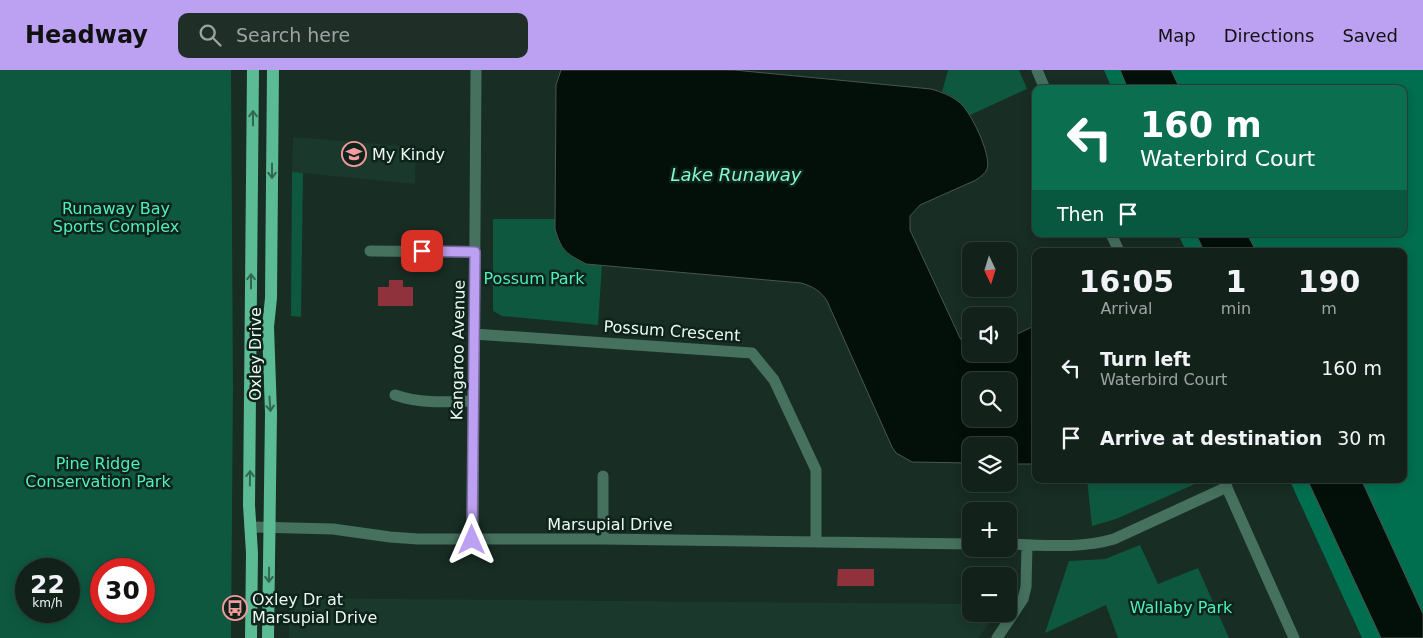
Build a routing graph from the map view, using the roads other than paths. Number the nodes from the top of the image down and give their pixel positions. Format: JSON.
{"nodes":[{"id":1,"x":253,"y":70,"type":"edge"},
{"id":2,"x":273,"y":70,"type":"edge"},
{"id":3,"x":476,"y":70,"type":"edge"},
{"id":4,"x":1037,"y":70,"type":"edge"},
{"id":5,"x":1043,"y":85,"type":"edge"},
{"id":6,"x":370,"y":251,"type":"dead end"},
{"id":7,"x":475,"y":252,"type":"junction"},
{"id":8,"x":474,"y":334,"type":"junction"},
{"id":9,"x":396,"y":395,"type":"dead end"},
{"id":10,"x":474,"y":402,"type":"junction"},
{"id":11,"x":603,"y":476,"type":"dead end"},
{"id":12,"x":1225,"y":483,"type":"edge"},
{"id":13,"x":250,"y":527,"type":"junction"},
{"id":14,"x":270,"y":527,"type":"junction"},
{"id":15,"x":602,"y":539,"type":"junction"},
{"id":16,"x":472,"y":540,"type":"junction"},
{"id":17,"x":816,"y":541,"type":"junction"},
{"id":18,"x":962,"y":544,"type":"edge"},
{"id":19,"x":1017,"y":544,"type":"edge"},
{"id":20,"x":1027,"y":545,"type":"junction"},
{"id":21,"x":251,"y":638,"type":"edge"},
{"id":22,"x":268,"y":638,"type":"edge"},
{"id":23,"x":997,"y":638,"type":"edge"},
{"id":24,"x":1294,"y":638,"type":"edge"}],
"edges":[{"from":13,"to":1,"type":"main road","name":"Oxley Drive","one_way":true},
{"from":2,"to":14,"type":"main road","name":"Oxley Drive","one_way":true},
{"from":3,"to":7,"type":"street","name":"Kangaroo Avenue"},
{"from":4,"to":5,"type":"street"},
{"from":6,"to":7,"type":"street"},
{"from":7,"to":8,"type":"street","name":"Kangaroo Avenue"},
{"from":8,"to":10,"type":"street","name":"Kangaroo Avenue"},
{"from":8,"to":17,"type":"street","name":"Possum Crescent"},
{"from":9,"to":10,"type":"street"},
{"from":10,"to":16,"type":"street","name":"Kangaroo Avenue"},
{"from":11,"to":15,"type":"street"},
{"from":12,"to":20,"type":"street"},
{"from":12,"to":24,"type":"street"},
{"from":13,"to":14,"type":"street","name":"Marsupial Drive"},
{"from":13,"to":21,"type":"main road","name":"Oxley Drive"},
{"from":14,"to":16,"type":"street","name":"Marsupial Drive"},
{"from":14,"to":22,"type":"main road","name":"Oxley Drive","one_way":true},
{"from":15,"to":16,"type":"street","name":"Marsupial Drive"},
{"from":15,"to":17,"type":"street","name":"Marsupial Drive"},
{"from":17,"to":18,"type":"street","name":"Marsupial Drive"},
{"from":19,"to":20,"type":"street"},
{"from":20,"to":23,"type":"street"}]}
